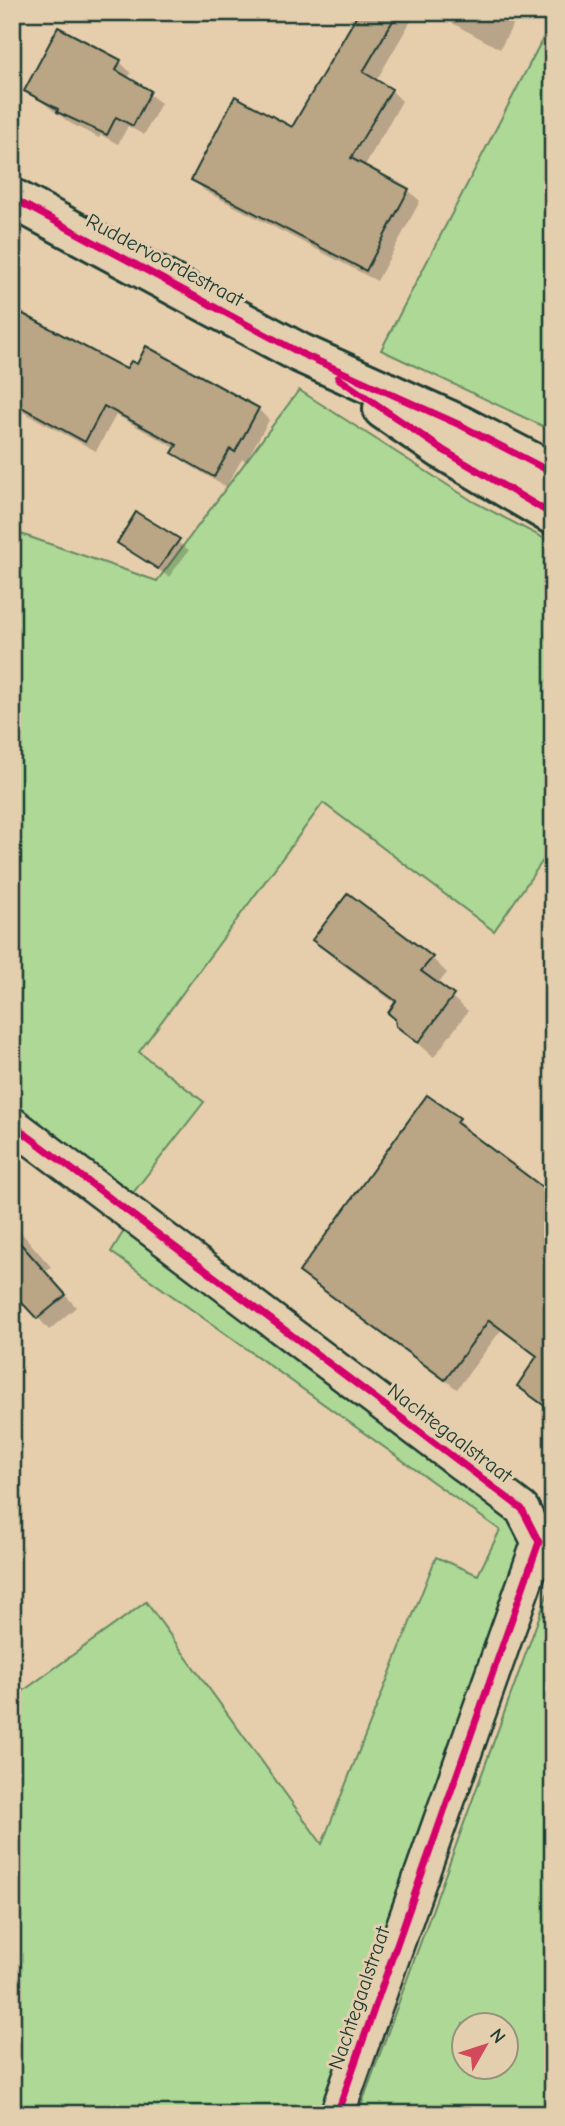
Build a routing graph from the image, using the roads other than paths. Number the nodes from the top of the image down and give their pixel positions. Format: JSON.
{"nodes":[{"id":1,"x":12,"y":198,"type":"edge"},
{"id":2,"x":300,"y":353,"type":"junction"},
{"id":3,"x":553,"y":473,"type":"edge"},
{"id":4,"x":553,"y":515,"type":"edge"},
{"id":5,"x":12,"y":1124,"type":"edge"},
{"id":6,"x":337,"y":2114,"type":"edge"}],
"edges":[{"from":1,"to":2,"type":"street","name":"Ruddervoordestraat"},
{"from":2,"to":3,"type":"street","name":"Ruddervoordestraat"},
{"from":2,"to":4,"type":"street","name":"Ruddervoordestraat"},
{"from":5,"to":6,"type":"street","name":"Nachtegaalstraat"}]}
